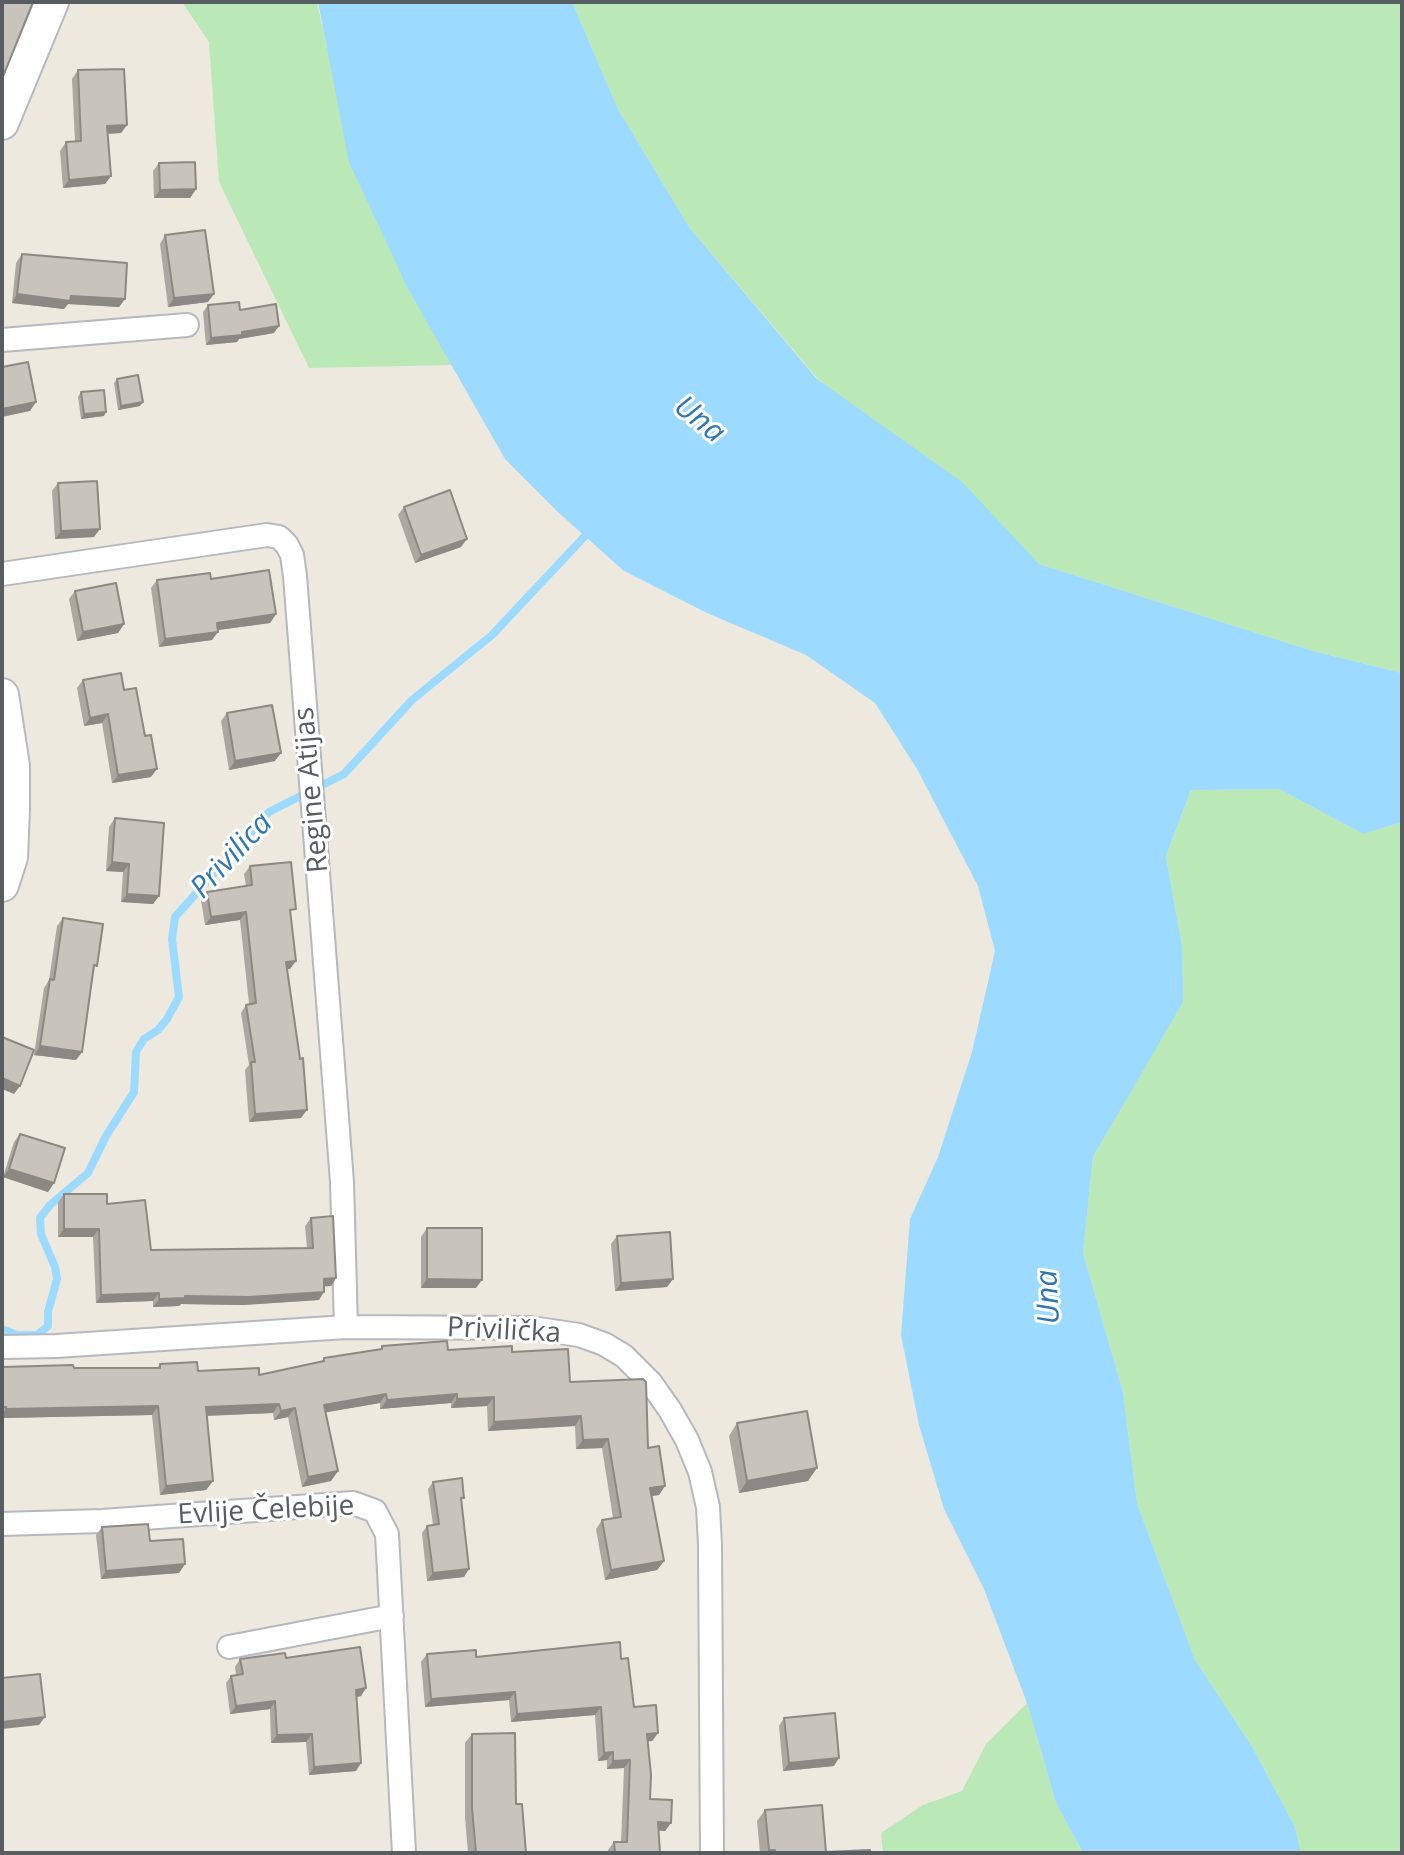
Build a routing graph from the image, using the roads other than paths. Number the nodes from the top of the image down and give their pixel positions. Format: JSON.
{"nodes":[{"id":1,"x":52,"y":2,"type":"edge"},
{"id":2,"x":2,"y":123,"type":"edge"},
{"id":3,"x":187,"y":325,"type":"dead end"},
{"id":4,"x":2,"y":340,"type":"edge"},
{"id":5,"x":2,"y":574,"type":"edge"},
{"id":6,"x":2,"y":695,"type":"edge"},
{"id":7,"x":2,"y":885,"type":"edge"},
{"id":8,"x":346,"y":1327,"type":"junction"},
{"id":9,"x":2,"y":1347,"type":"edge"},
{"id":10,"x":2,"y":1524,"type":"edge"},
{"id":11,"x":392,"y":1616,"type":"junction"},
{"id":12,"x":229,"y":1647,"type":"dead end"},
{"id":13,"x":404,"y":1853,"type":"edge"},
{"id":14,"x":712,"y":1853,"type":"edge"}],
"edges":[{"from":1,"to":2,"type":"street"},
{"from":3,"to":4,"type":"street"},
{"from":5,"to":8,"type":"street","name":"Regine Atijas"},
{"from":6,"to":7,"type":"street"},
{"from":8,"to":9,"type":"street","name":"Privilička"},
{"from":8,"to":14,"type":"street","name":"Privilička"},
{"from":10,"to":11,"type":"street","name":"Evlije Čelebije"},
{"from":11,"to":12,"type":"street"},
{"from":11,"to":13,"type":"street","name":"Evlije Čelebije"}]}
